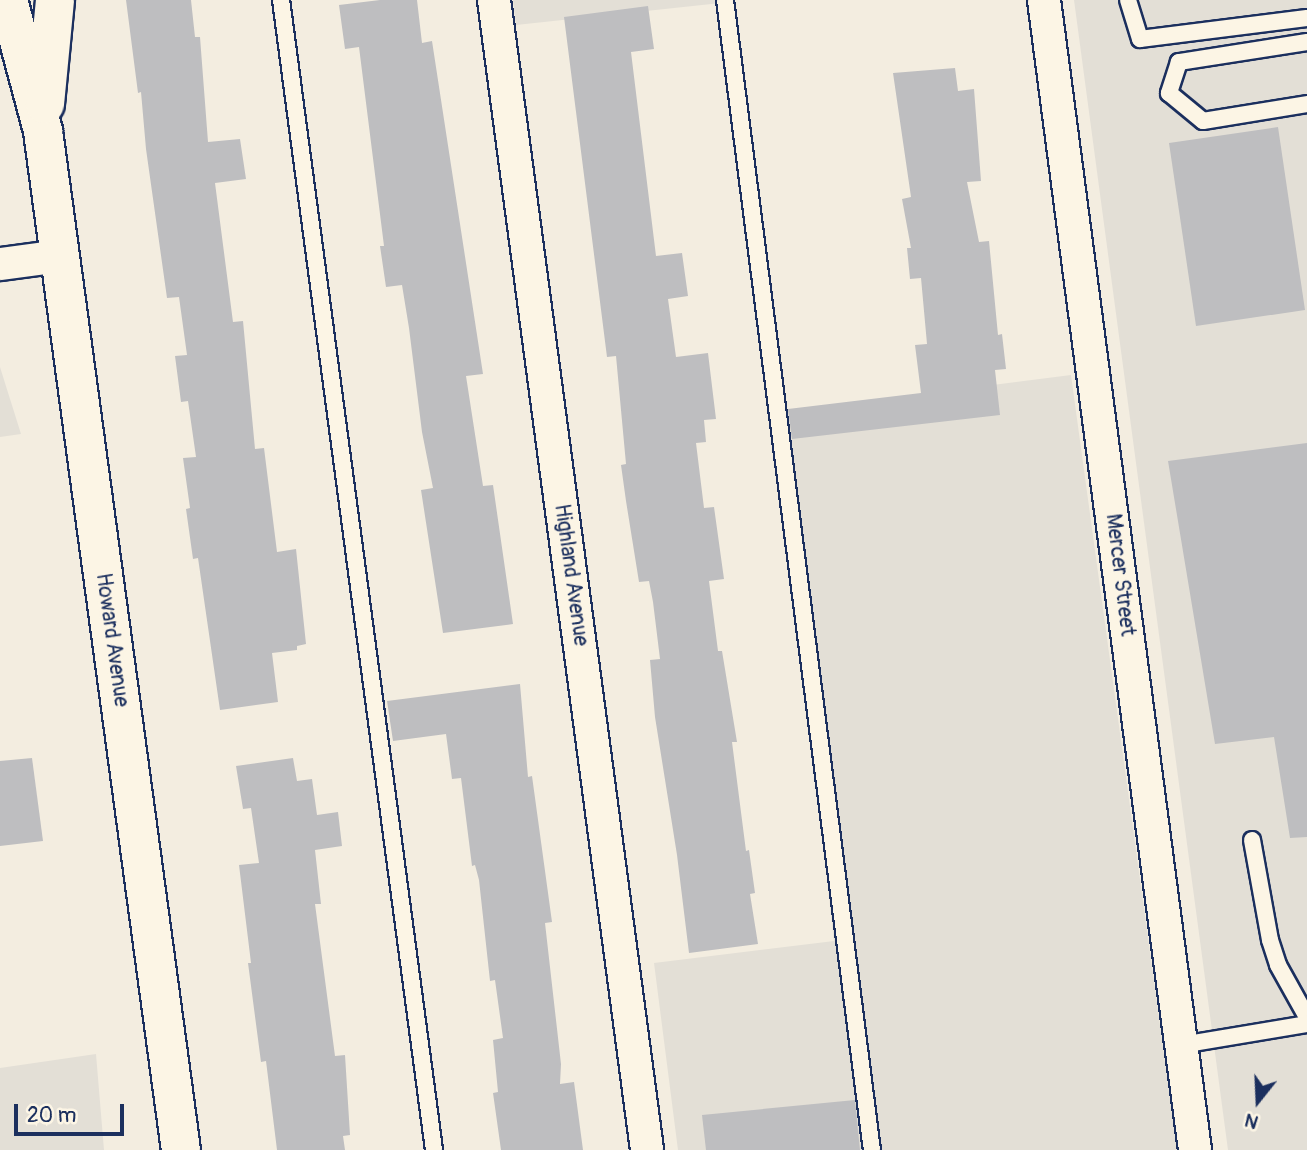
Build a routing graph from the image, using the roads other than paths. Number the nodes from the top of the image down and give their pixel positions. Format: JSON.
{"nodes":[{"id":1,"x":8,"y":0,"type":"edge"},
{"id":2,"x":55,"y":0,"type":"edge"},
{"id":3,"x":281,"y":0,"type":"edge"},
{"id":4,"x":494,"y":0,"type":"edge"},
{"id":5,"x":725,"y":0,"type":"edge"},
{"id":6,"x":1044,"y":0,"type":"edge"},
{"id":7,"x":1128,"y":0,"type":"edge"},
{"id":8,"x":1307,"y":18,"type":"edge"},
{"id":9,"x":1307,"y":42,"type":"edge"},
{"id":10,"x":1307,"y":104,"type":"edge"},
{"id":11,"x":43,"y":131,"type":"junction"},
{"id":12,"x":60,"y":256,"type":"junction"},
{"id":13,"x":0,"y":264,"type":"edge"},
{"id":14,"x":1252,"y":840,"type":"dead end"},
{"id":15,"x":1307,"y":1017,"type":"edge"},
{"id":16,"x":1307,"y":1024,"type":"edge"},
{"id":17,"x":1181,"y":1045,"type":"junction"},
{"id":18,"x":181,"y":1150,"type":"edge"},
{"id":19,"x":434,"y":1150,"type":"edge"},
{"id":20,"x":647,"y":1150,"type":"edge"},
{"id":21,"x":872,"y":1150,"type":"edge"},
{"id":22,"x":1195,"y":1150,"type":"edge"}],
"edges":[{"from":1,"to":11,"type":"main road","name":"Howard Avenue"},
{"from":2,"to":11,"type":"main road","name":"Howard Avenue"},
{"from":3,"to":19,"type":"lane"},
{"from":4,"to":20,"type":"street","name":"Highland Avenue"},
{"from":5,"to":21,"type":"lane"},
{"from":6,"to":17,"type":"street","name":"Mercer Street"},
{"from":7,"to":8,"type":"lane"},
{"from":9,"to":10,"type":"lane"},
{"from":11,"to":12,"type":"main road","name":"Howard Avenue"},
{"from":12,"to":13,"type":"street"},
{"from":12,"to":18,"type":"main road","name":"Howard Avenue"},
{"from":14,"to":15,"type":"lane"},
{"from":16,"to":17,"type":"lane"},
{"from":17,"to":22,"type":"street","name":"Mercer Street"}]}
